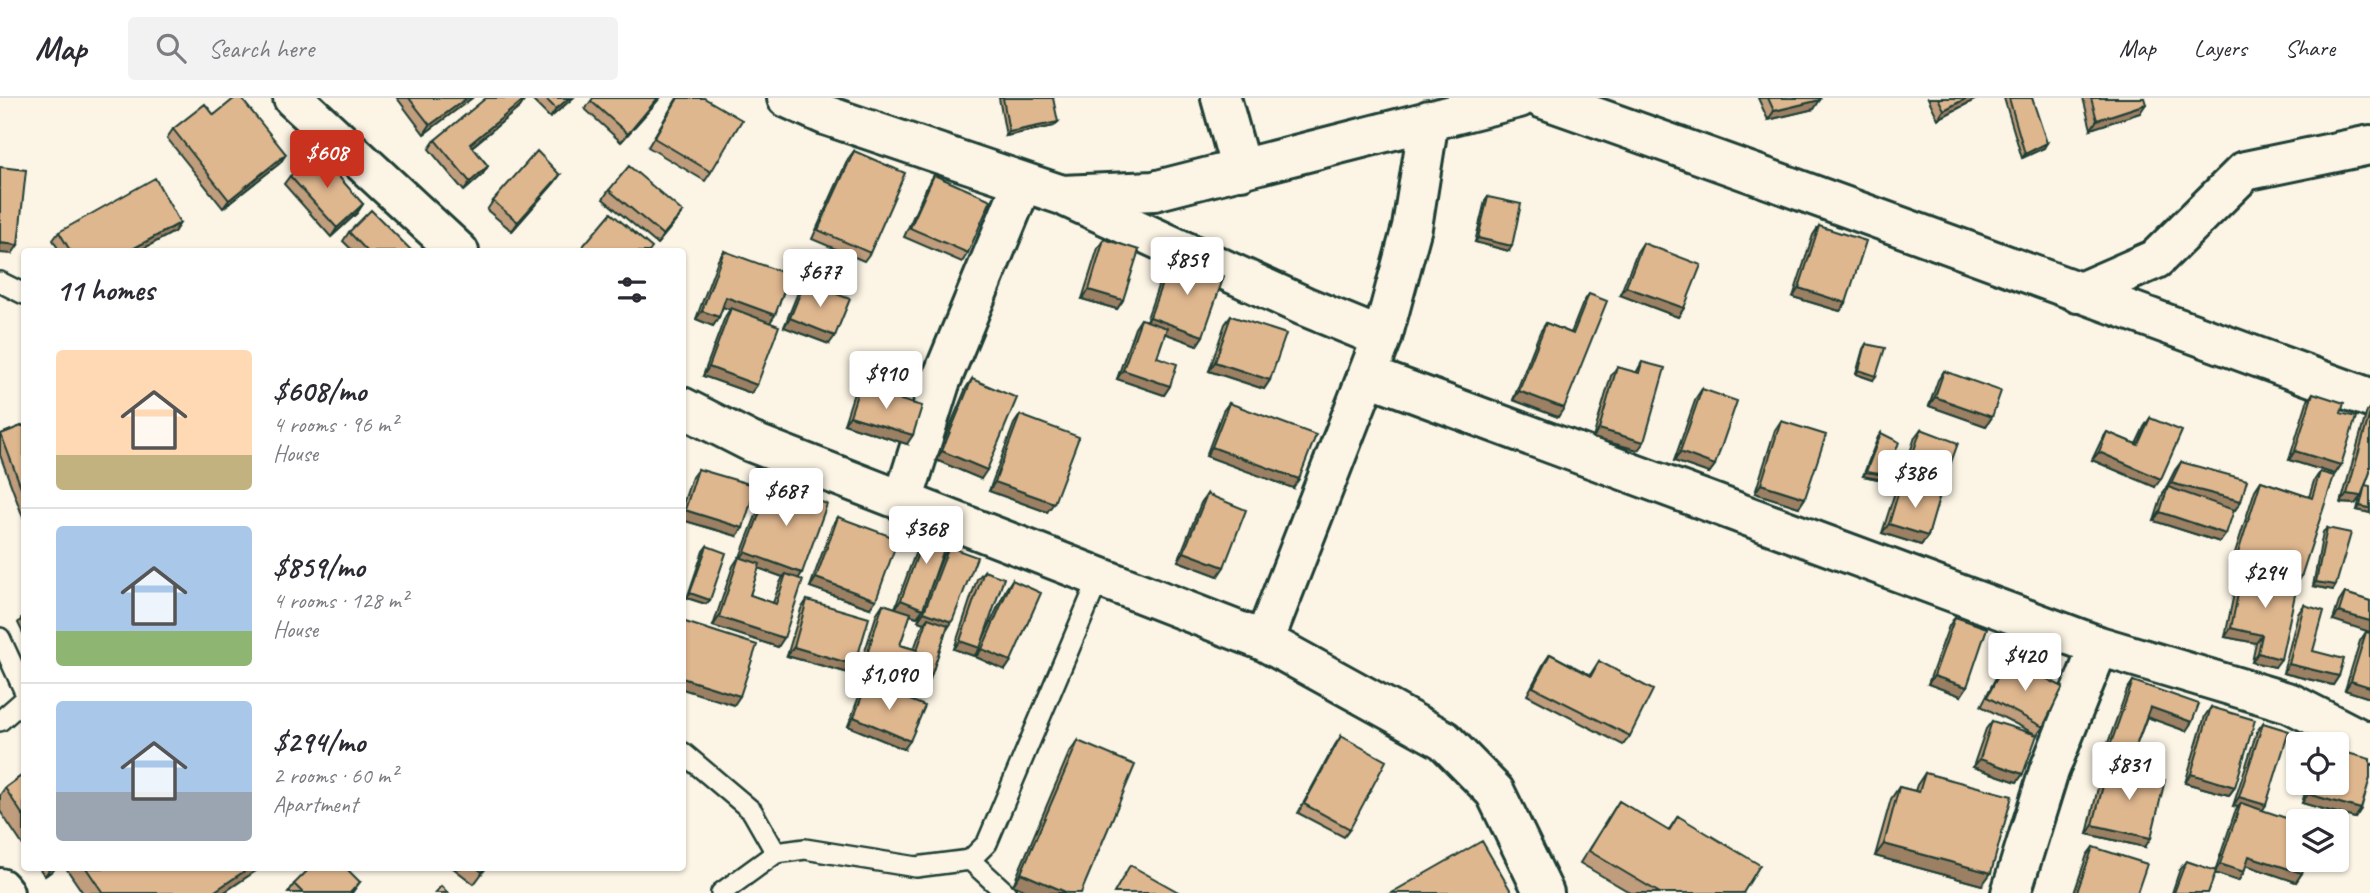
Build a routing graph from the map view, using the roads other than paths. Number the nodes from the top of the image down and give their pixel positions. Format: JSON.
{"nodes":[{"id":1,"x":293,"y":98,"type":"edge"},
{"id":2,"x":787,"y":98,"type":"edge"},
{"id":3,"x":1221,"y":98,"type":"edge"},
{"id":4,"x":1519,"y":98,"type":"edge"},
{"id":5,"x":1541,"y":98,"type":"edge"},
{"id":6,"x":1429,"y":120,"type":"junction"},
{"id":7,"x":2370,"y":145,"type":"edge"},
{"id":8,"x":1241,"y":170,"type":"junction"},
{"id":9,"x":1022,"y":184,"type":"junction"},
{"id":10,"x":1062,"y":195,"type":"junction"},
{"id":11,"x":455,"y":248,"type":"edge"},
{"id":12,"x":0,"y":282,"type":"edge"},
{"id":13,"x":21,"y":292,"type":"edge"},
{"id":14,"x":2078,"y":293,"type":"junction"},
{"id":15,"x":1382,"y":338,"type":"junction"},
{"id":16,"x":1369,"y":376,"type":"junction"},
{"id":17,"x":2370,"y":398,"type":"edge"},
{"id":18,"x":686,"y":409,"type":"edge"},
{"id":19,"x":902,"y":501,"type":"junction"},
{"id":20,"x":1100,"y":578,"type":"junction"},
{"id":21,"x":0,"y":638,"type":"edge"},
{"id":22,"x":1264,"y":641,"type":"junction"},
{"id":23,"x":2099,"y":646,"type":"junction"},
{"id":24,"x":21,"y":684,"type":"edge"},
{"id":25,"x":21,"y":703,"type":"edge"},
{"id":26,"x":0,"y":721,"type":"edge"},
{"id":27,"x":2370,"y":744,"type":"edge"},
{"id":28,"x":686,"y":755,"type":"edge"},
{"id":29,"x":776,"y":853,"type":"junction"},
{"id":30,"x":971,"y":860,"type":"junction"},
{"id":31,"x":0,"y":888,"type":"edge"},
{"id":32,"x":4,"y":893,"type":"edge"},
{"id":33,"x":721,"y":893,"type":"edge"},
{"id":34,"x":1006,"y":893,"type":"edge"},
{"id":35,"x":1544,"y":893,"type":"edge"},
{"id":36,"x":2011,"y":893,"type":"edge"}],
"edges":[{"from":1,"to":11,"type":"street"},
{"from":2,"to":9,"type":"street"},
{"from":3,"to":8,"type":"street"},
{"from":4,"to":6,"type":"street"},
{"from":5,"to":14,"type":"street"},
{"from":6,"to":8,"type":"street"},
{"from":6,"to":15,"type":"street"},
{"from":7,"to":14,"type":"street"},
{"from":8,"to":10,"type":"street"},
{"from":9,"to":10,"type":"street"},
{"from":9,"to":19,"type":"street"},
{"from":10,"to":15,"type":"street"},
{"from":12,"to":13,"type":"lane"},
{"from":14,"to":17,"type":"street"},
{"from":15,"to":16,"type":"street"},
{"from":16,"to":22,"type":"street"},
{"from":16,"to":23,"type":"street"},
{"from":18,"to":19,"type":"street"},
{"from":19,"to":20,"type":"street"},
{"from":20,"to":22,"type":"street"},
{"from":20,"to":30,"type":"lane"},
{"from":21,"to":24,"type":"lane"},
{"from":22,"to":35,"type":"street"},
{"from":23,"to":27,"type":"street"},
{"from":23,"to":36,"type":"street"},
{"from":25,"to":26,"type":"lane"},
{"from":28,"to":29,"type":"lane"},
{"from":29,"to":30,"type":"lane"},
{"from":29,"to":33,"type":"lane"},
{"from":30,"to":34,"type":"lane"},
{"from":31,"to":32,"type":"street"}]}
